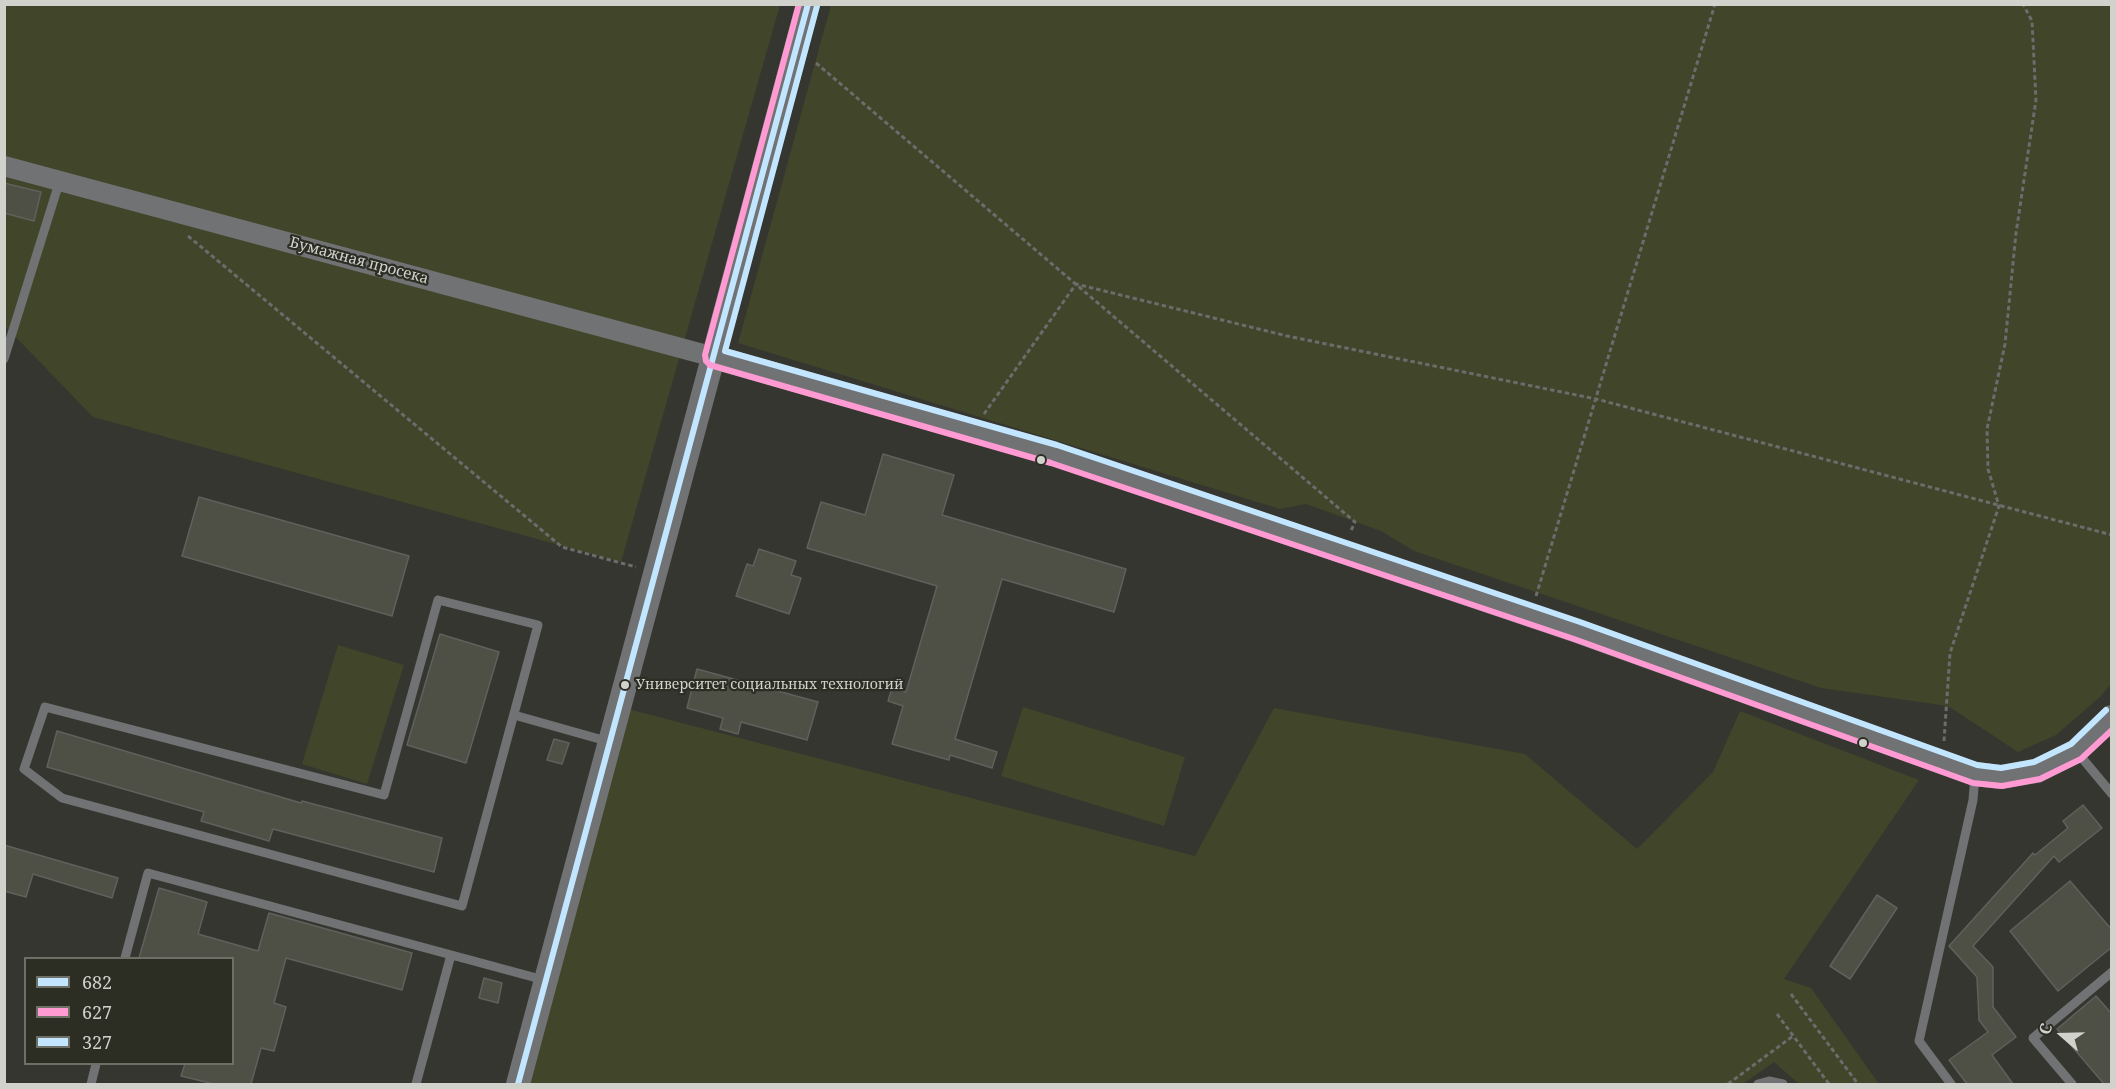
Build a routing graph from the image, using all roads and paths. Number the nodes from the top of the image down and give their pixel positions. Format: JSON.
{"nodes":[{"id":1,"x":808,"y":4,"type":"edge"},
{"id":2,"x":1715,"y":4,"type":"edge"},
{"id":3,"x":2023,"y":4,"type":"edge"},
{"id":4,"x":816,"y":63,"type":"dead end"},
{"id":5,"x":4,"y":166,"type":"edge"},
{"id":6,"x":60,"y":180,"type":"junction"},
{"id":7,"x":185,"y":232,"type":"dead end"},
{"id":8,"x":1076,"y":284,"type":"junction"},
{"id":9,"x":714,"y":357,"type":"junction"},
{"id":10,"x":4,"y":359,"type":"edge"},
{"id":11,"x":1596,"y":399,"type":"junction"},
{"id":12,"x":972,"y":431,"type":"junction"},
{"id":13,"x":1999,"y":506,"type":"junction"},
{"id":14,"x":2112,"y":535,"type":"edge"},
{"id":15,"x":1344,"y":552,"type":"junction"},
{"id":16,"x":655,"y":573,"type":"junction"},
{"id":17,"x":1529,"y":614,"type":"junction"},
{"id":18,"x":514,"y":715,"type":"junction"},
{"id":19,"x":2112,"y":717,"type":"edge"},
{"id":20,"x":611,"y":742,"type":"junction"},
{"id":21,"x":2076,"y":751,"type":"junction"},
{"id":22,"x":1946,"y":763,"type":"junction"},
{"id":23,"x":1976,"y":774,"type":"junction"},
{"id":24,"x":2112,"y":794,"type":"edge"},
{"id":25,"x":451,"y":955,"type":"junction"},
{"id":26,"x":125,"y":957,"type":"edge"},
{"id":27,"x":2112,"y":972,"type":"edge"},
{"id":28,"x":546,"y":980,"type":"junction"},
{"id":29,"x":1791,"y":994,"type":"dead end"},
{"id":30,"x":1777,"y":1014,"type":"dead end"},
{"id":31,"x":1793,"y":1036,"type":"junction"},
{"id":32,"x":96,"y":1065,"type":"edge"},
{"id":33,"x":91,"y":1084,"type":"edge"},
{"id":34,"x":416,"y":1084,"type":"edge"},
{"id":35,"x":518,"y":1084,"type":"edge"},
{"id":36,"x":1728,"y":1084,"type":"edge"},
{"id":37,"x":1758,"y":1084,"type":"edge"},
{"id":38,"x":1783,"y":1084,"type":"edge"},
{"id":39,"x":1829,"y":1084,"type":"edge"},
{"id":40,"x":1858,"y":1084,"type":"edge"},
{"id":41,"x":1951,"y":1084,"type":"edge"},
{"id":42,"x":2072,"y":1084,"type":"edge"}],
"edges":[{"from":1,"to":9,"type":"street"},
{"from":2,"to":11,"type":"path"},
{"from":3,"to":13,"type":"path"},
{"from":4,"to":8,"type":"path"},
{"from":5,"to":6,"type":"street","name":"Бумажная просека"},
{"from":6,"to":9,"type":"street","name":"Бумажная просека"},
{"from":6,"to":10,"type":"lane"},
{"from":7,"to":16,"type":"path"},
{"from":8,"to":11,"type":"path"},
{"from":8,"to":12,"type":"path"},
{"from":8,"to":15,"type":"path"},
{"from":9,"to":12,"type":"street"},
{"from":9,"to":16,"type":"street"},
{"from":11,"to":13,"type":"path"},
{"from":11,"to":17,"type":"path"},
{"from":12,"to":15,"type":"street"},
{"from":13,"to":14,"type":"path"},
{"from":13,"to":22,"type":"path"},
{"from":15,"to":17,"type":"street"},
{"from":16,"to":20,"type":"street"},
{"from":17,"to":22,"type":"street"},
{"from":18,"to":18,"type":"lane"},
{"from":18,"to":20,"type":"lane"},
{"from":19,"to":21,"type":"street"},
{"from":20,"to":28,"type":"street"},
{"from":21,"to":23,"type":"street"},
{"from":21,"to":24,"type":"lane"},
{"from":22,"to":23,"type":"street"},
{"from":23,"to":41,"type":"lane"},
{"from":25,"to":26,"type":"lane"},
{"from":25,"to":28,"type":"lane"},
{"from":25,"to":34,"type":"lane"},
{"from":27,"to":42,"type":"lane"},
{"from":28,"to":35,"type":"street"},
{"from":29,"to":40,"type":"path"},
{"from":30,"to":31,"type":"path"},
{"from":31,"to":36,"type":"path"},
{"from":31,"to":39,"type":"path"},
{"from":32,"to":33,"type":"lane"},
{"from":37,"to":38,"type":"lane"}]}
